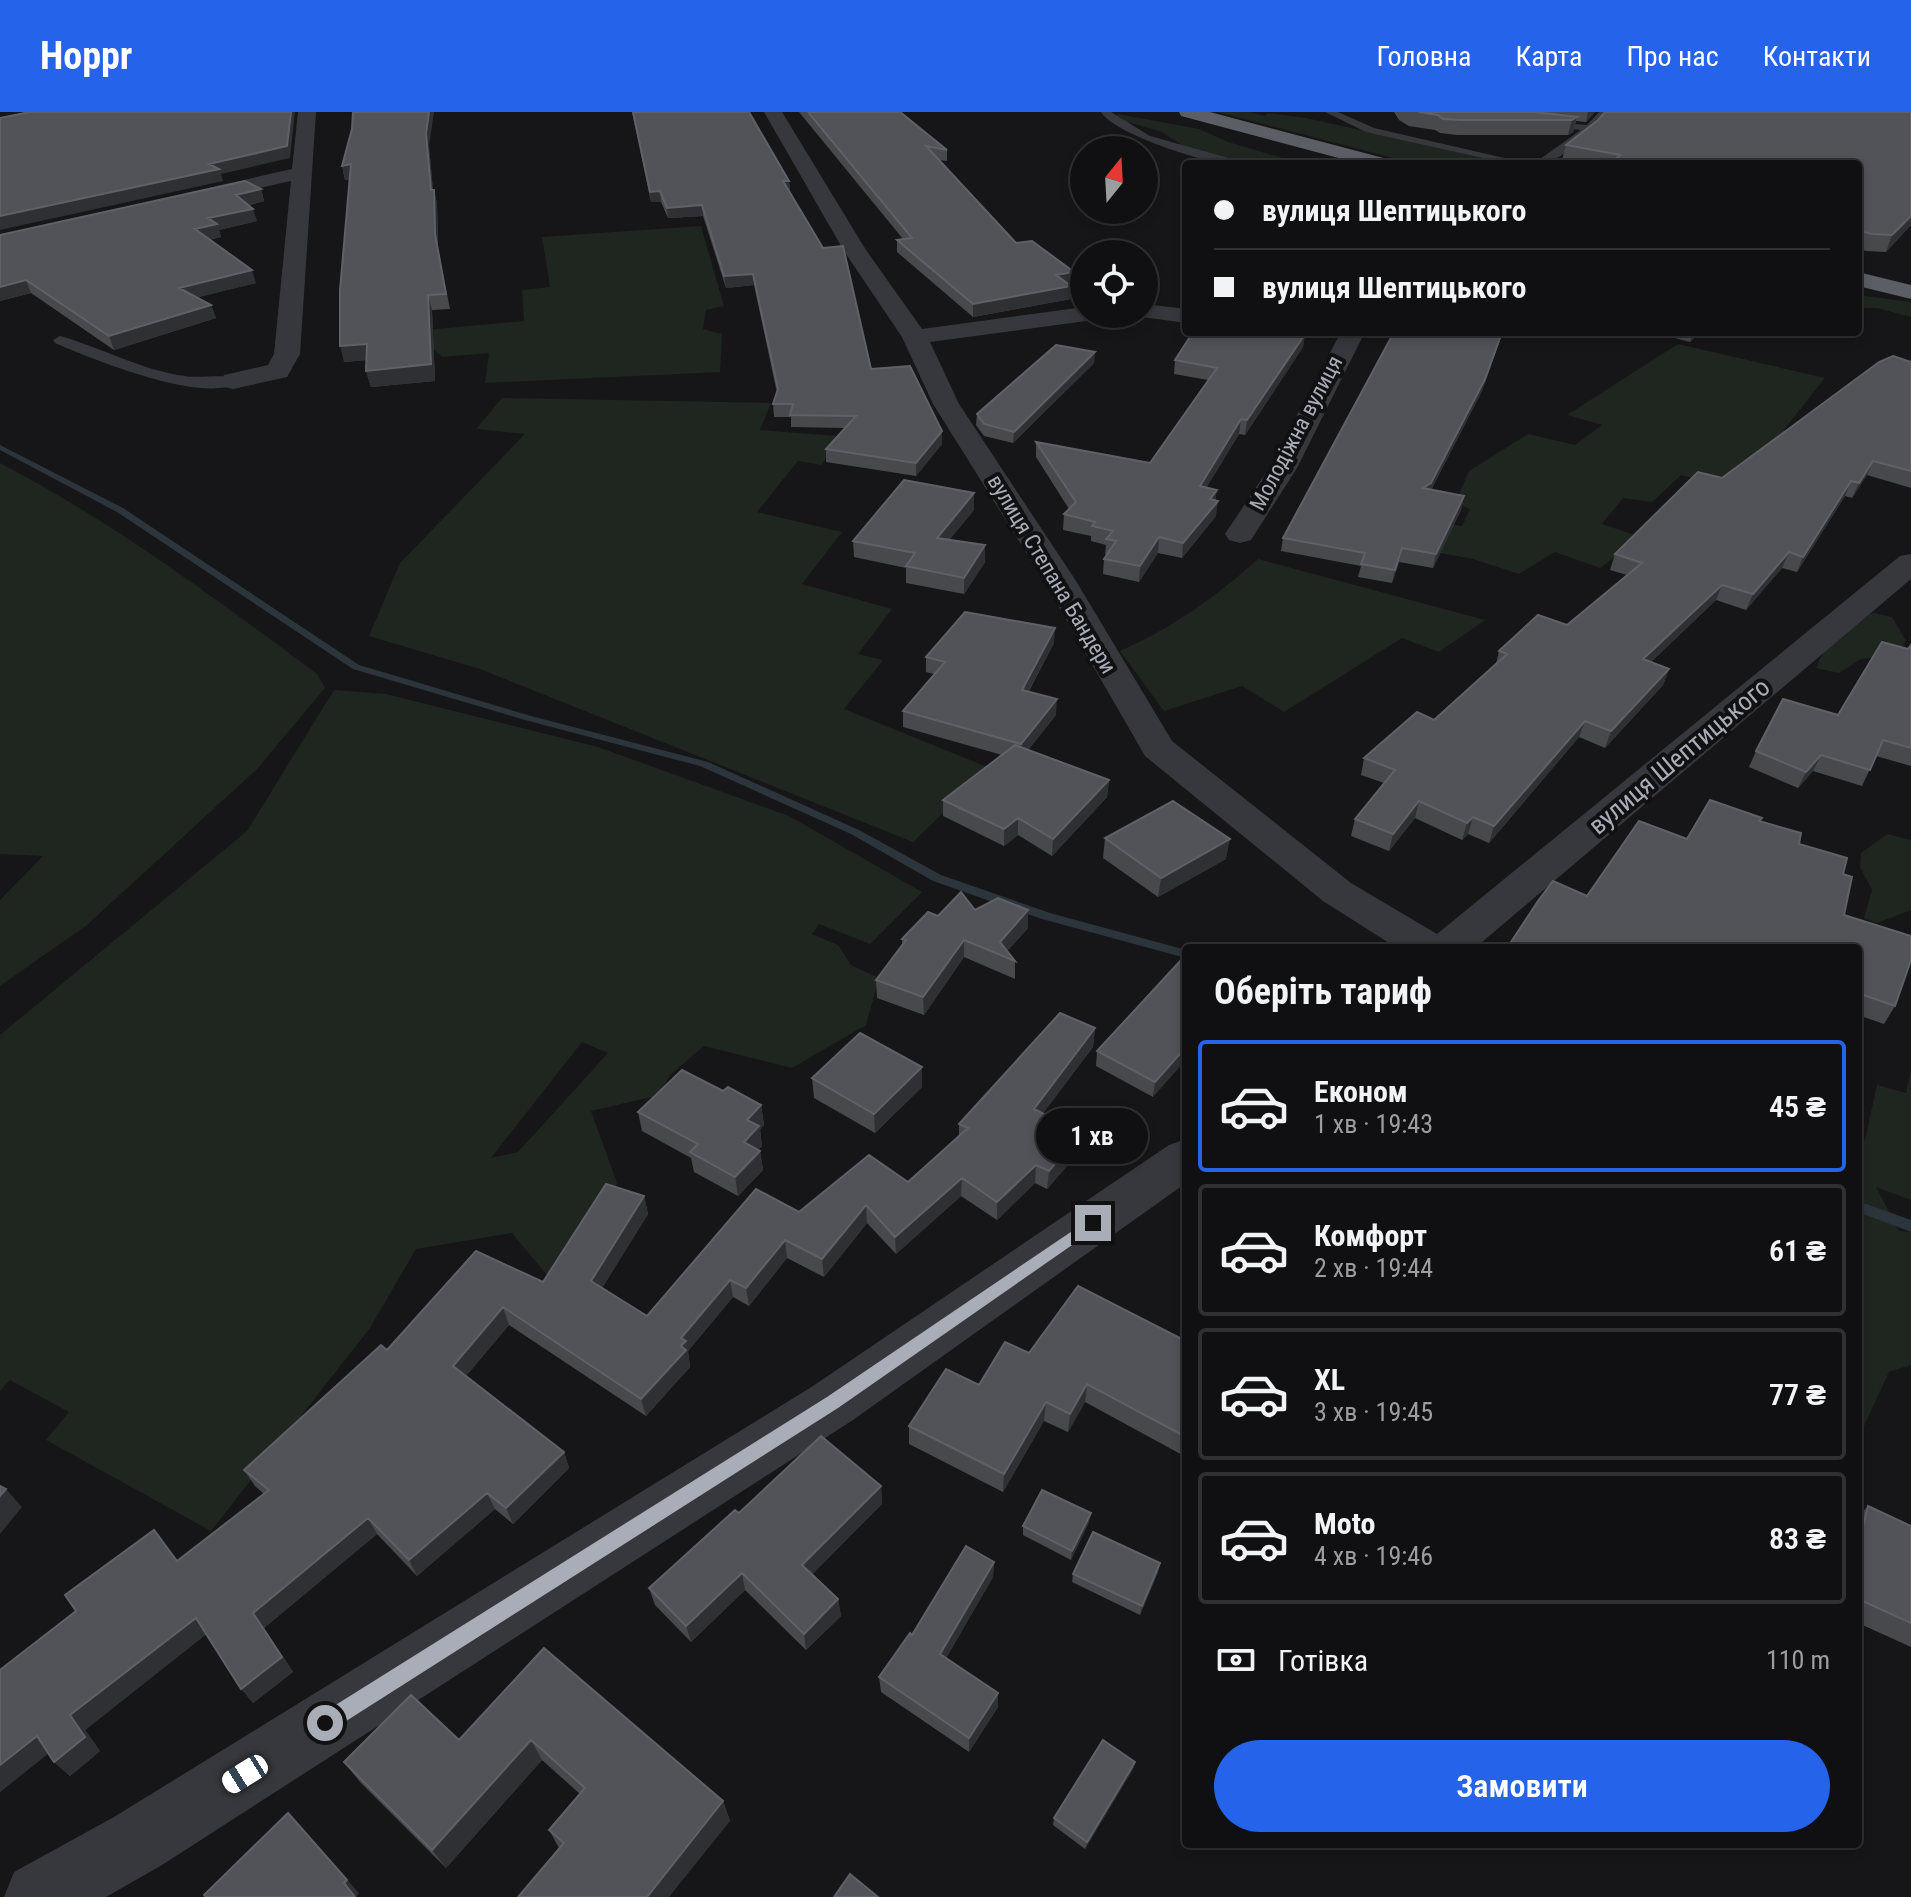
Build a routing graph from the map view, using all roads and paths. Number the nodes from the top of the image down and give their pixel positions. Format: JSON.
{"nodes":[{"id":1,"x":307,"y":112,"type":"edge"},
{"id":2,"x":773,"y":112,"type":"edge"},
{"id":3,"x":1106,"y":112,"type":"edge"},
{"id":4,"x":1188,"y":112,"type":"edge"},
{"id":5,"x":1330,"y":112,"type":"edge"},
{"id":6,"x":1605,"y":112,"type":"edge"},
{"id":7,"x":1535,"y":122,"type":"edge"},
{"id":8,"x":1590,"y":128,"type":"junction"},
{"id":9,"x":1466,"y":138,"type":"edge"},
{"id":10,"x":1222,"y":160,"type":"edge"},
{"id":11,"x":1369,"y":160,"type":"edge"},
{"id":12,"x":1507,"y":160,"type":"edge"},
{"id":13,"x":1534,"y":160,"type":"edge"},
{"id":14,"x":1545,"y":160,"type":"edge"},
{"id":15,"x":300,"y":173,"type":"junction"},
{"id":16,"x":165,"y":203,"type":"edge"},
{"id":17,"x":1862,"y":281,"type":"edge"},
{"id":18,"x":1911,"y":292,"type":"edge"},
{"id":19,"x":1158,"y":313,"type":"edge"},
{"id":20,"x":1070,"y":316,"type":"edge"},
{"id":21,"x":1182,"y":316,"type":"edge"},
{"id":22,"x":915,"y":337,"type":"junction"},
{"id":23,"x":1348,"y":338,"type":"edge"},
{"id":24,"x":1314,"y":339,"type":"dead end"},
{"id":25,"x":60,"y":340,"type":"dead end"},
{"id":26,"x":233,"y":381,"type":"joint"},
{"id":27,"x":1240,"y":534,"type":"dead end"},
{"id":28,"x":1911,"y":563,"type":"edge"},
{"id":29,"x":1422,"y":944,"type":"edge"},
{"id":30,"x":1453,"y":944,"type":"edge"},
{"id":31,"x":1182,"y":1161,"type":"edge"},
{"id":32,"x":39,"y":1897,"type":"edge"}],
"edges":[{"from":1,"to":15,"type":"street"},
{"from":2,"to":22,"type":"street","name":"вулиця Степана Бандери"},
{"from":3,"to":10,"type":"lane"},
{"from":4,"to":11,"type":"highway"},
{"from":5,"to":12,"type":"lane"},
{"from":6,"to":8,"type":"lane"},
{"from":7,"to":8,"type":"lane"},
{"from":8,"to":14,"type":"lane"},
{"from":9,"to":13,"type":"lane"},
{"from":15,"to":16,"type":"street"},
{"from":15,"to":26,"type":"street"},
{"from":17,"to":18,"type":"highway"},
{"from":19,"to":21,"type":"street"},
{"from":20,"to":22,"type":"street"},
{"from":22,"to":29,"type":"street","name":"вулиця Степана Бандери"},
{"from":23,"to":24,"type":"street"},
{"from":23,"to":27,"type":"street","name":"Молодіжна вулиця"},
{"from":25,"to":26,"type":"lane"},
{"from":28,"to":30,"type":"street","name":"вулиця Шептицького"},
{"from":31,"to":32,"type":"street"}]}
